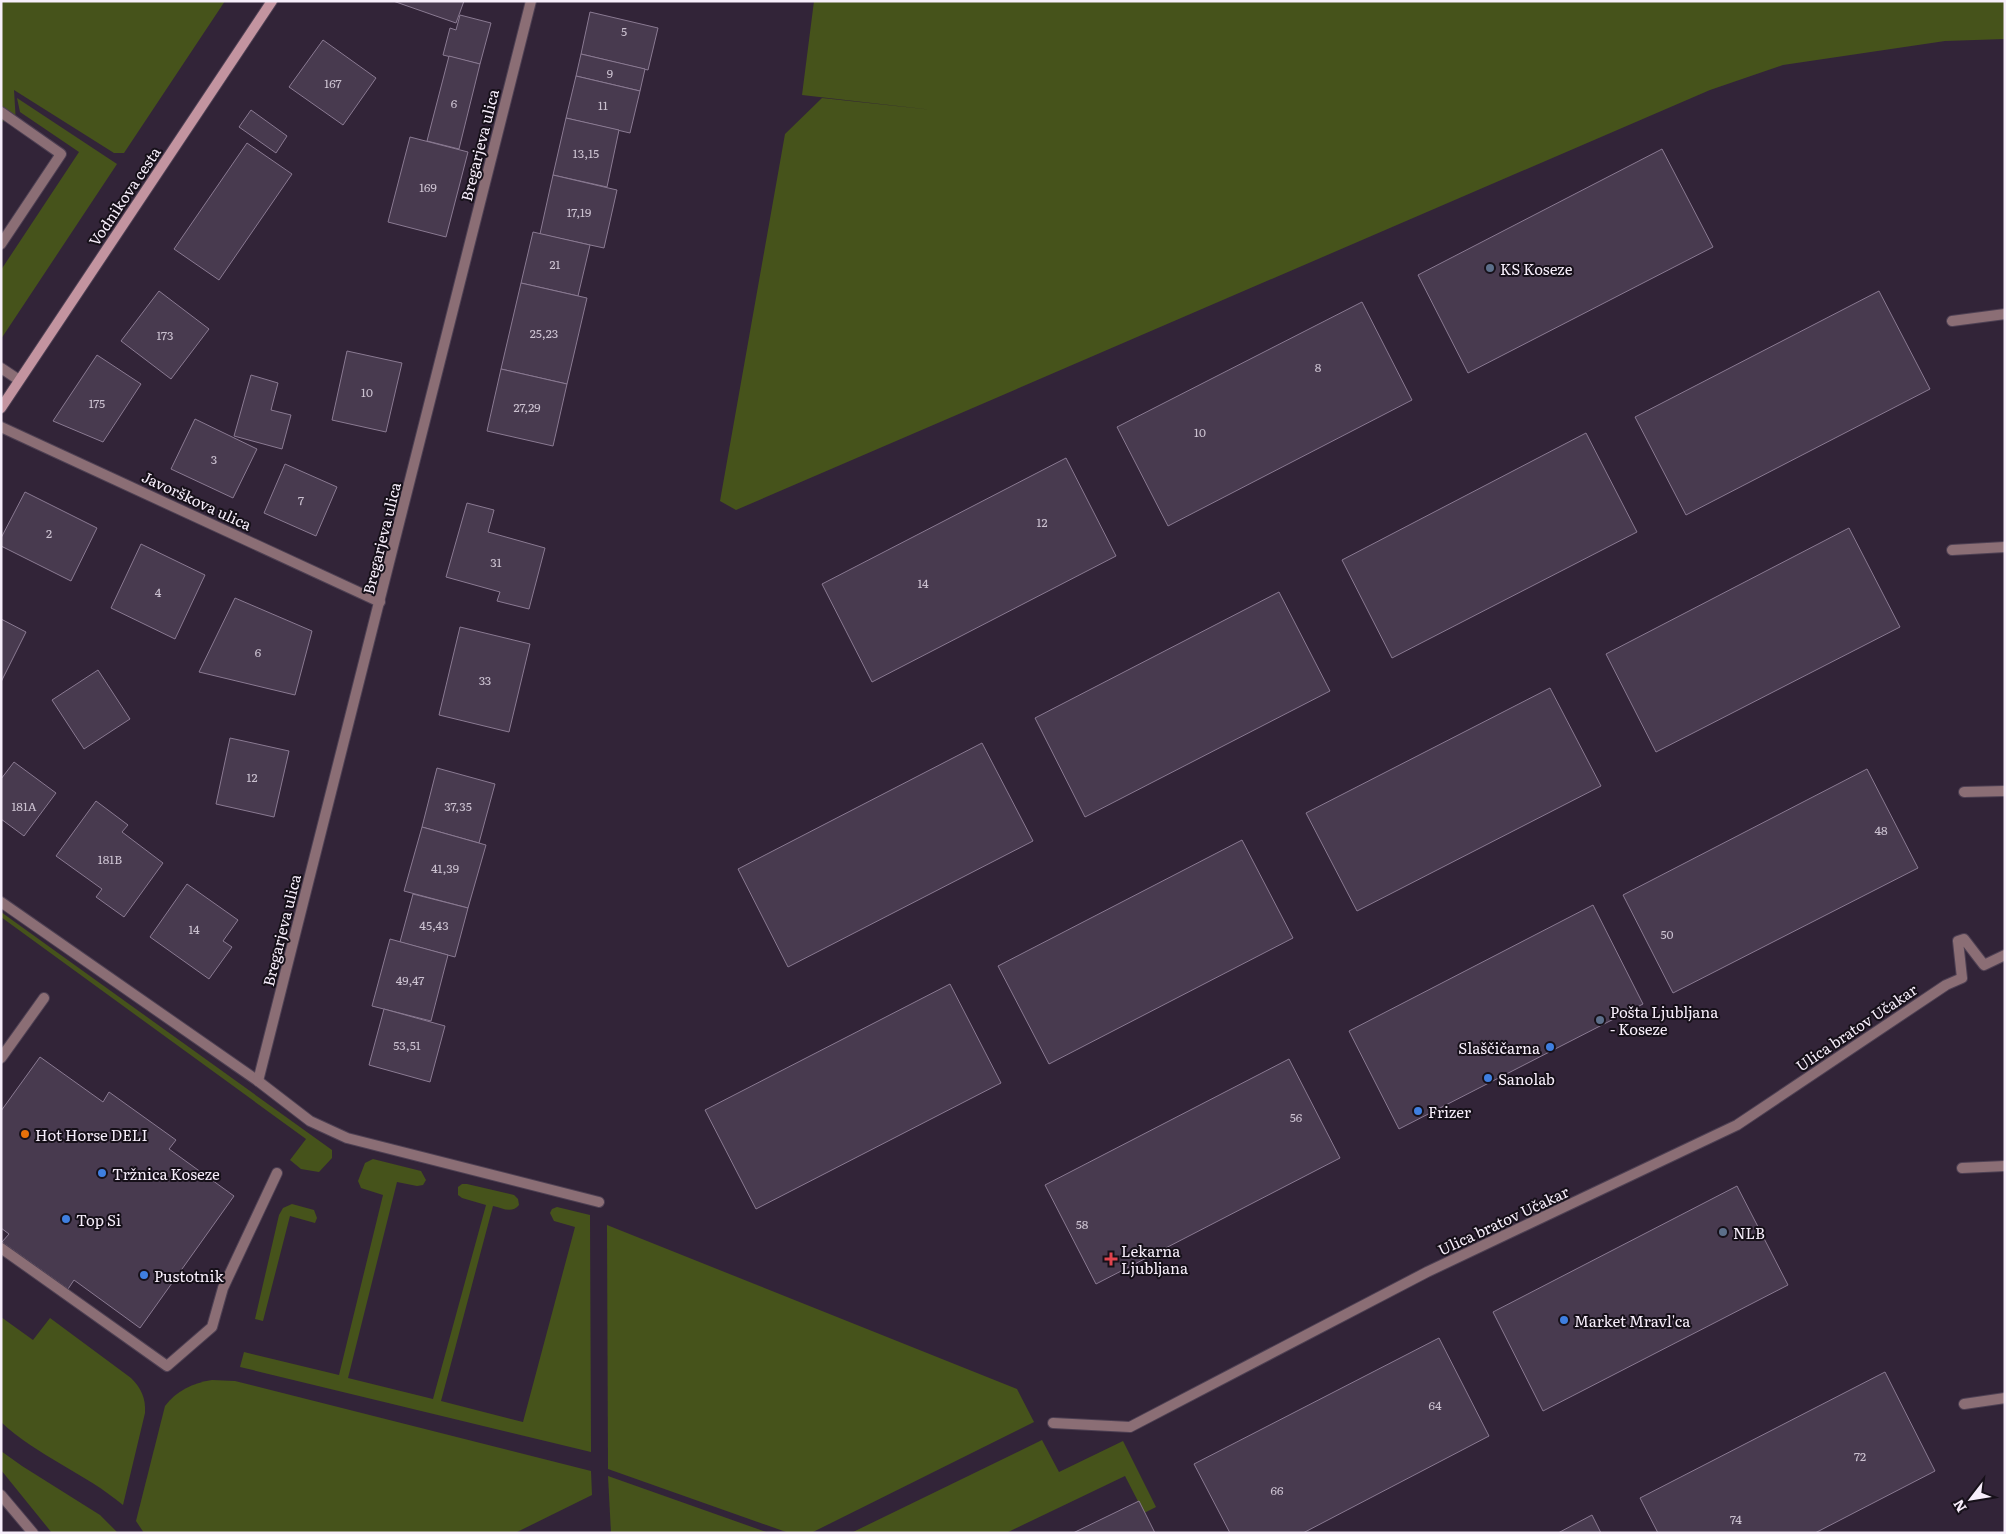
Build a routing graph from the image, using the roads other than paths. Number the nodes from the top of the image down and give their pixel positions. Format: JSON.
{"nodes":[{"id":1,"x":272,"y":1,"type":"edge"},
{"id":2,"x":531,"y":1,"type":"edge"},
{"id":3,"x":1,"y":112,"type":"edge"},
{"id":4,"x":1,"y":244,"type":"edge"},
{"id":5,"x":2005,"y":314,"type":"edge"},
{"id":6,"x":1952,"y":321,"type":"dead end"},
{"id":7,"x":1,"y":368,"type":"edge"},
{"id":8,"x":19,"y":380,"type":"junction"},
{"id":9,"x":1,"y":408,"type":"edge"},
{"id":10,"x":1,"y":426,"type":"edge"},
{"id":11,"x":2005,"y":547,"type":"edge"},
{"id":12,"x":1952,"y":550,"type":"dead end"},
{"id":13,"x":380,"y":602,"type":"junction"},
{"id":14,"x":2005,"y":791,"type":"edge"},
{"id":15,"x":1964,"y":792,"type":"dead end"},
{"id":16,"x":1,"y":902,"type":"edge"},
{"id":17,"x":2005,"y":955,"type":"edge"},
{"id":18,"x":44,"y":998,"type":"dead end"},
{"id":19,"x":1,"y":1058,"type":"edge"},
{"id":20,"x":258,"y":1082,"type":"junction"},
{"id":21,"x":2005,"y":1166,"type":"edge"},
{"id":22,"x":1962,"y":1168,"type":"dead end"},
{"id":23,"x":277,"y":1173,"type":"dead end"},
{"id":24,"x":599,"y":1202,"type":"dead end"},
{"id":25,"x":1,"y":1248,"type":"edge"},
{"id":26,"x":2005,"y":1398,"type":"edge"},
{"id":27,"x":1964,"y":1404,"type":"dead end"},
{"id":28,"x":1053,"y":1423,"type":"dead end"},
{"id":29,"x":1,"y":1495,"type":"edge"},
{"id":30,"x":33,"y":1533,"type":"edge"}],
"edges":[{"from":1,"to":8,"type":"street","name":"Vodnikova cesta"},
{"from":2,"to":13,"type":"street","name":"Bregarjeva ulica"},
{"from":3,"to":4,"type":"street"},
{"from":5,"to":6,"type":"street"},
{"from":7,"to":8,"type":"street"},
{"from":8,"to":9,"type":"street","name":"Vodnikova cesta"},
{"from":10,"to":13,"type":"street","name":"Javorškova ulica"},
{"from":11,"to":12,"type":"street"},
{"from":13,"to":20,"type":"street","name":"Bregarjeva ulica"},
{"from":14,"to":15,"type":"street"},
{"from":16,"to":20,"type":"street"},
{"from":17,"to":28,"type":"street","name":"Ulica bratov Učakar"},
{"from":18,"to":19,"type":"street"},
{"from":20,"to":24,"type":"street"},
{"from":21,"to":22,"type":"street"},
{"from":23,"to":25,"type":"street"},
{"from":26,"to":27,"type":"street"},
{"from":29,"to":30,"type":"street"}]}
